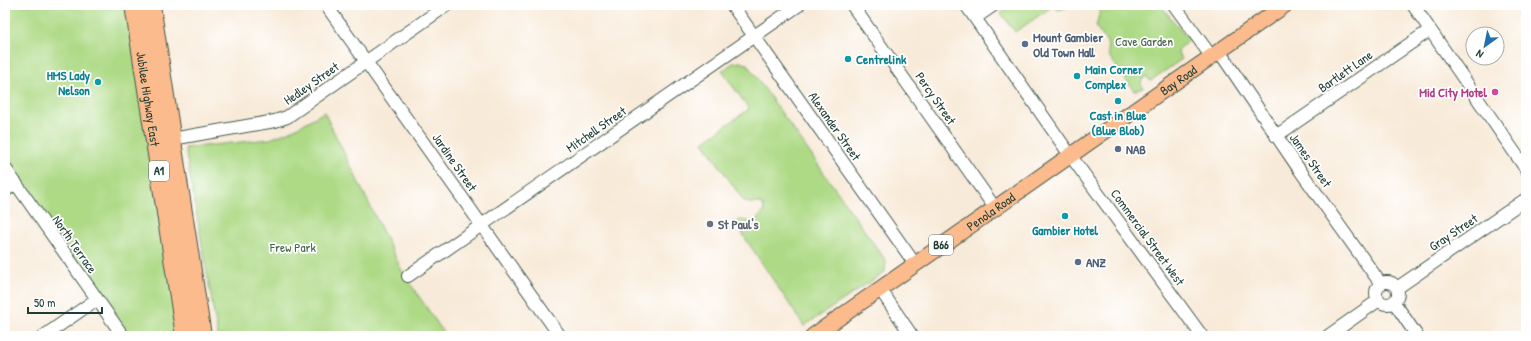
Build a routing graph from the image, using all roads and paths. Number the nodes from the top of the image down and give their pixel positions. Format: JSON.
{"nodes":[{"id":1,"x":134,"y":5,"type":"edge"},
{"id":2,"x":151,"y":5,"type":"edge"},
{"id":3,"x":326,"y":5,"type":"edge"},
{"id":4,"x":447,"y":5,"type":"edge"},
{"id":5,"x":732,"y":5,"type":"edge"},
{"id":6,"x":799,"y":5,"type":"edge"},
{"id":7,"x":852,"y":5,"type":"edge"},
{"id":8,"x":966,"y":5,"type":"edge"},
{"id":9,"x":994,"y":5,"type":"edge"},
{"id":10,"x":1174,"y":5,"type":"edge"},
{"id":11,"x":1285,"y":5,"type":"edge"},
{"id":12,"x":1413,"y":5,"type":"edge"},
{"id":13,"x":975,"y":18,"type":"junction"},
{"id":14,"x":1430,"y":30,"type":"junction"},
{"id":15,"x":754,"y":37,"type":"junction"},
{"id":16,"x":1215,"y":54,"type":"junction"},
{"id":17,"x":366,"y":62,"type":"junction"},
{"id":18,"x":1276,"y":136,"type":"junction"},
{"id":19,"x":172,"y":139,"type":"junction"},
{"id":20,"x":1070,"y":155,"type":"junction"},
{"id":21,"x":5,"y":168,"type":"edge"},
{"id":22,"x":1526,"y":169,"type":"edge"},
{"id":23,"x":16,"y":183,"type":"junction"},
{"id":24,"x":5,"y":191,"type":"edge"},
{"id":25,"x":1526,"y":199,"type":"edge"},
{"id":26,"x":995,"y":208,"type":"junction"},
{"id":27,"x":482,"y":225,"type":"junction"},
{"id":28,"x":180,"y":251,"type":"junction"},
{"id":29,"x":915,"y":264,"type":"junction"},
{"id":30,"x":408,"y":276,"type":"dead end"},
{"id":31,"x":1381,"y":284,"type":"junction"},
{"id":32,"x":1396,"y":288,"type":"junction"},
{"id":33,"x":880,"y":289,"type":"junction"},
{"id":34,"x":97,"y":299,"type":"junction"},
{"id":35,"x":1379,"y":300,"type":"junction"},
{"id":36,"x":1394,"y":302,"type":"junction"},
{"id":37,"x":44,"y":336,"type":"edge"},
{"id":38,"x":123,"y":336,"type":"edge"},
{"id":39,"x":185,"y":336,"type":"edge"},
{"id":40,"x":202,"y":336,"type":"edge"},
{"id":41,"x":560,"y":336,"type":"edge"},
{"id":42,"x":813,"y":336,"type":"edge"},
{"id":43,"x":912,"y":336,"type":"edge"},
{"id":44,"x":1202,"y":336,"type":"edge"},
{"id":45,"x":1328,"y":336,"type":"edge"},
{"id":46,"x":1417,"y":336,"type":"edge"}],
"edges":[{"from":1,"to":28,"type":"highway","name":"Jubilee Highway East","number":"A1"},
{"from":2,"to":19,"type":"highway","name":"Jubilee Highway East","number":"A1"},
{"from":3,"to":17,"type":"street","name":"Jardine Street"},
{"from":4,"to":17,"type":"street","name":"Hedley Street"},
{"from":5,"to":15,"type":"street","name":"Alexander Street"},
{"from":6,"to":15,"type":"street","name":"Mitchell Street"},
{"from":7,"to":26,"type":"street","name":"Percy Street"},
{"from":8,"to":13,"type":"street","name":"Commercial Street West"},
{"from":9,"to":13,"type":"street"},
{"from":10,"to":16,"type":"street","name":"James Street"},
{"from":11,"to":16,"type":"main road","name":"Bay Road","number":"B66"},
{"from":12,"to":14,"type":"street"},
{"from":13,"to":20,"type":"street","name":"Commercial Street West"},
{"from":14,"to":18,"type":"street","name":"Bartlett Lane"},
{"from":14,"to":22,"type":"street"},
{"from":15,"to":27,"type":"street","name":"Mitchell Street"},
{"from":15,"to":29,"type":"street","name":"Alexander Street"},
{"from":16,"to":18,"type":"street","name":"James Street"},
{"from":16,"to":20,"type":"main road","name":"Bay Road","number":"B66"},
{"from":17,"to":19,"type":"street","name":"Hedley Street"},
{"from":17,"to":27,"type":"street","name":"Jardine Street"},
{"from":18,"to":31,"type":"street","name":"James Street"},
{"from":19,"to":28,"type":"highway","name":"Jubilee Highway East","number":"A1"},
{"from":20,"to":26,"type":"main road","name":"Penola Road","number":"B66"},
{"from":20,"to":44,"type":"street","name":"Commercial Street West"},
{"from":21,"to":23,"type":"street","name":"North Terrace"},
{"from":23,"to":24,"type":"street"},
{"from":23,"to":34,"type":"street","name":"North Terrace"},
{"from":25,"to":32,"type":"street","name":"Gray Street"},
{"from":26,"to":29,"type":"main road","name":"Penola Road","number":"B66"},
{"from":27,"to":30,"type":"street","name":"Mitchell Street"},
{"from":27,"to":41,"type":"street","name":"Jardine Street"},
{"from":28,"to":39,"type":"highway","name":"Jubilee Highway East","number":"A1"},
{"from":28,"to":40,"type":"highway","name":"Jubilee Highway East","number":"A1"},
{"from":29,"to":33,"type":"main road","name":"Penola Road","number":"B66"},
{"from":31,"to":32,"type":"street"},
{"from":31,"to":35,"type":"street"},
{"from":32,"to":36,"type":"street"},
{"from":33,"to":42,"type":"main road","name":"Penola Road","number":"B66"},
{"from":33,"to":43,"type":"street"},
{"from":34,"to":37,"type":"street"},
{"from":34,"to":38,"type":"street","name":"North Terrace"},
{"from":35,"to":36,"type":"street"},
{"from":35,"to":45,"type":"street"},
{"from":36,"to":46,"type":"street"}]}
